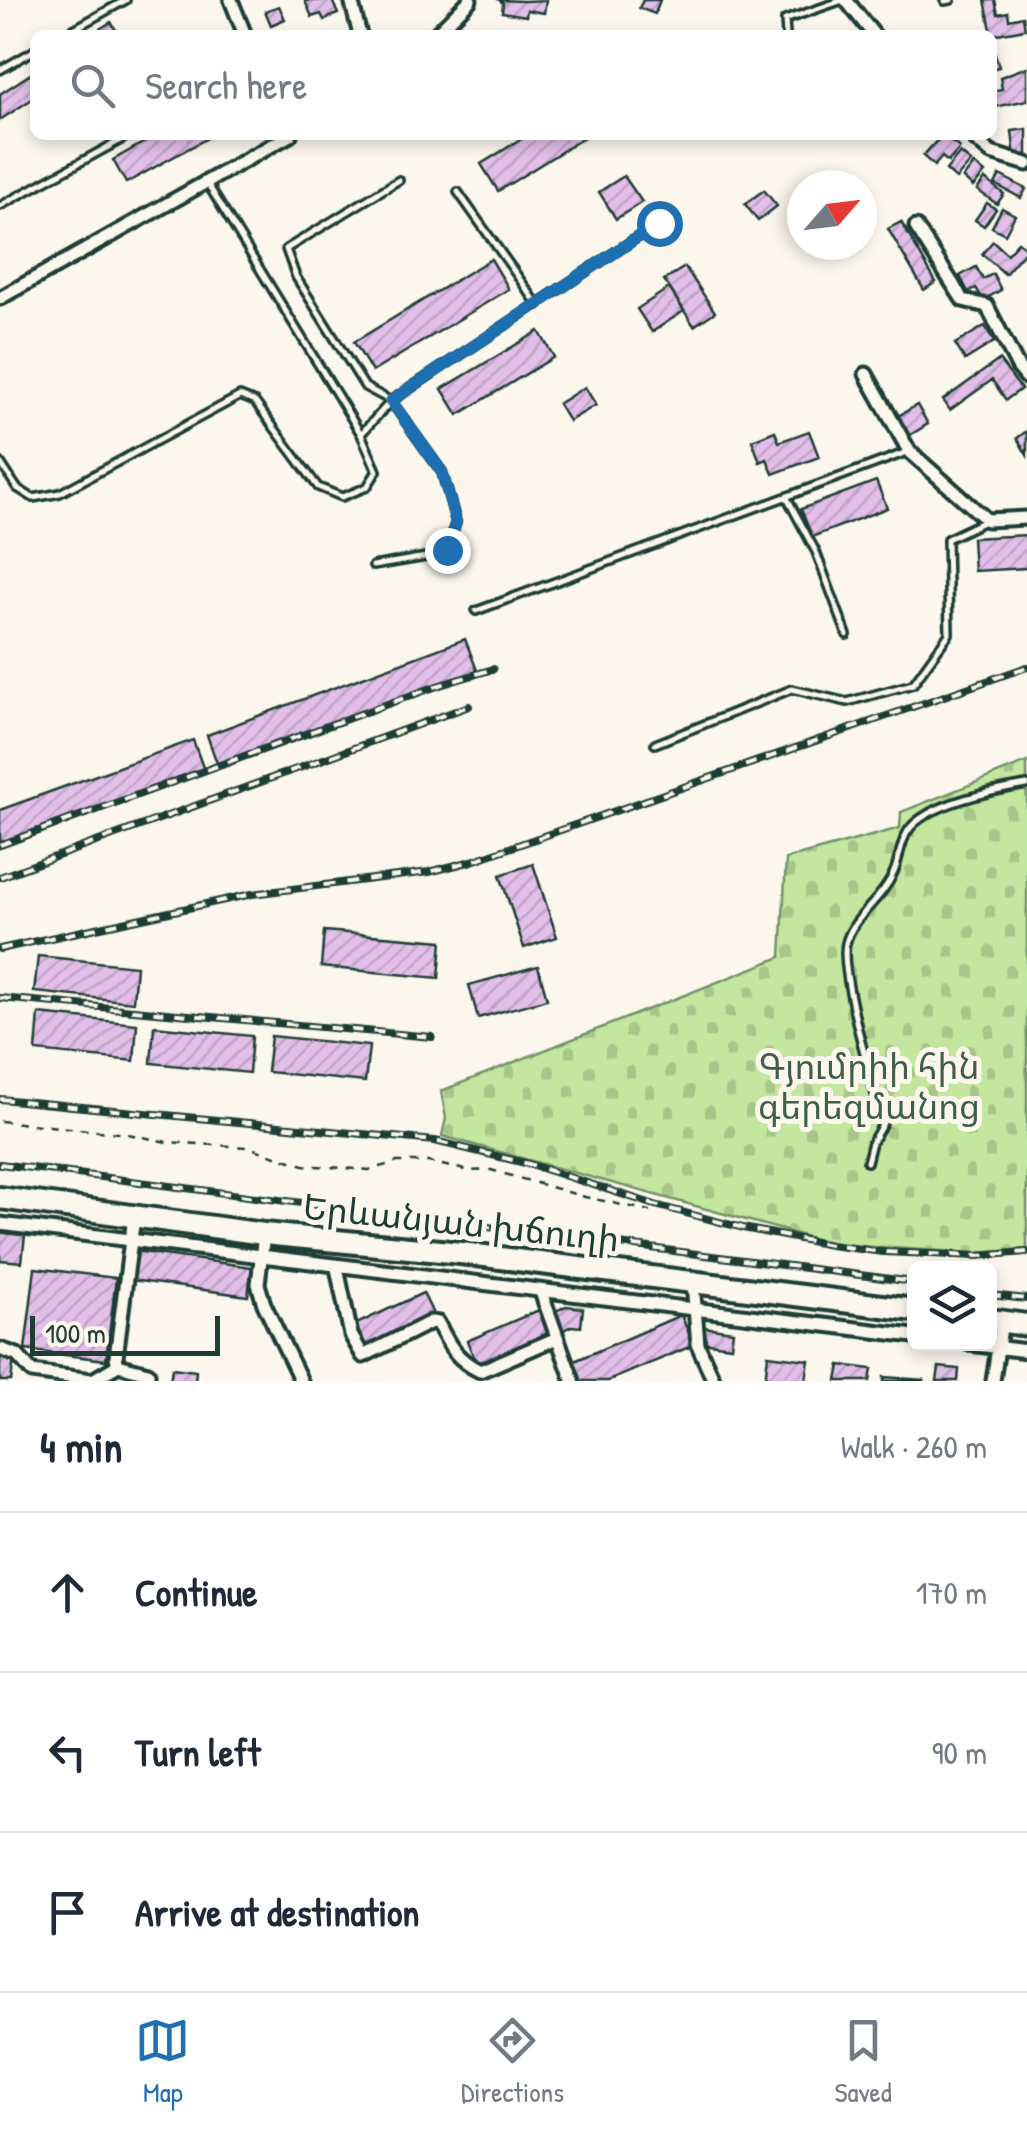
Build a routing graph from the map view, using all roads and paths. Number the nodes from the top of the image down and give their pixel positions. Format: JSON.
{"nodes":[{"id":1,"x":126,"y":0,"type":"edge"},
{"id":2,"x":230,"y":0,"type":"edge"},
{"id":3,"x":352,"y":0,"type":"edge"},
{"id":4,"x":470,"y":0,"type":"edge"},
{"id":5,"x":844,"y":0,"type":"edge"},
{"id":6,"x":72,"y":30,"type":"edge"},
{"id":7,"x":243,"y":30,"type":"edge"},
{"id":8,"x":359,"y":30,"type":"edge"},
{"id":9,"x":439,"y":30,"type":"edge"},
{"id":10,"x":786,"y":30,"type":"edge"},
{"id":11,"x":870,"y":30,"type":"edge"},
{"id":12,"x":30,"y":53,"type":"edge"},
{"id":13,"x":0,"y":70,"type":"edge"},
{"id":14,"x":121,"y":140,"type":"edge"},
{"id":15,"x":281,"y":140,"type":"edge"},
{"id":16,"x":976,"y":140,"type":"edge"},
{"id":17,"x":1027,"y":164,"type":"edge"},
{"id":18,"x":399,"y":180,"type":"dead end"},
{"id":19,"x":207,"y":183,"type":"junction"},
{"id":20,"x":458,"y":192,"type":"dead end"},
{"id":21,"x":0,"y":206,"type":"edge"},
{"id":22,"x":659,"y":223,"type":"dead end"},
{"id":23,"x":916,"y":227,"type":"dead end"},
{"id":24,"x":0,"y":298,"type":"edge"},
{"id":25,"x":538,"y":305,"type":"junction"},
{"id":26,"x":866,"y":374,"type":"dead end"},
{"id":27,"x":1027,"y":378,"type":"edge"},
{"id":28,"x":391,"y":401,"type":"junction"},
{"id":29,"x":361,"y":434,"type":"junction"},
{"id":30,"x":910,"y":451,"type":"junction"},
{"id":31,"x":0,"y":462,"type":"edge"},
{"id":32,"x":787,"y":498,"type":"junction"},
{"id":33,"x":1027,"y":518,"type":"edge"},
{"id":34,"x":988,"y":520,"type":"junction"},
{"id":35,"x":373,"y":566,"type":"dead end"},
{"id":36,"x":476,"y":611,"type":"dead end"},
{"id":37,"x":847,"y":635,"type":"dead end"},
{"id":38,"x":655,"y":744,"type":"dead end"},
{"id":39,"x":1027,"y":785,"type":"edge"},
{"id":40,"x":0,"y":1121,"type":"edge"},
{"id":41,"x":867,"y":1162,"type":"dead end"},
{"id":42,"x":0,"y":1198,"type":"edge"},
{"id":43,"x":650,"y":1211,"type":"dead end"},
{"id":44,"x":134,"y":1216,"type":"junction"},
{"id":45,"x":0,"y":1224,"type":"edge"},
{"id":46,"x":264,"y":1234,"type":"junction"},
{"id":47,"x":130,"y":1241,"type":"junction"},
{"id":48,"x":263,"y":1259,"type":"junction"},
{"id":49,"x":337,"y":1268,"type":"junction"},
{"id":50,"x":693,"y":1282,"type":"junction"},
{"id":51,"x":542,"y":1292,"type":"junction"},
{"id":52,"x":693,"y":1308,"type":"junction"},
{"id":53,"x":907,"y":1309,"type":"edge"},
{"id":54,"x":997,"y":1321,"type":"edge"},
{"id":55,"x":1027,"y":1324,"type":"edge"},
{"id":56,"x":997,"y":1334,"type":"edge"},
{"id":57,"x":907,"y":1335,"type":"edge"},
{"id":58,"x":558,"y":1338,"type":"junction"},
{"id":59,"x":998,"y":1347,"type":"junction"},
{"id":60,"x":0,"y":1349,"type":"edge"},
{"id":61,"x":1027,"y":1351,"type":"edge"},
{"id":62,"x":118,"y":1365,"type":"junction"},
{"id":63,"x":91,"y":1381,"type":"edge"},
{"id":64,"x":148,"y":1381,"type":"edge"},
{"id":65,"x":301,"y":1381,"type":"edge"},
{"id":66,"x":573,"y":1381,"type":"edge"},
{"id":67,"x":714,"y":1381,"type":"edge"},
{"id":68,"x":993,"y":1381,"type":"edge"}],
"edges":[{"from":1,"to":6,"type":"lane"},
{"from":2,"to":7,"type":"street"},
{"from":3,"to":8,"type":"street"},
{"from":4,"to":9,"type":"street"},
{"from":5,"to":10,"type":"lane"},
{"from":5,"to":11,"type":"street"},
{"from":12,"to":13,"type":"lane"},
{"from":14,"to":21,"type":"lane"},
{"from":15,"to":19,"type":"street"},
{"from":16,"to":17,"type":"street"},
{"from":18,"to":28,"type":"lane"},
{"from":19,"to":24,"type":"street"},
{"from":19,"to":29,"type":"lane"},
{"from":20,"to":25,"type":"lane"},
{"from":22,"to":25,"type":"lane"},
{"from":23,"to":27,"type":"street"},
{"from":25,"to":28,"type":"lane"},
{"from":26,"to":30,"type":"street"},
{"from":28,"to":29,"type":"lane"},
{"from":28,"to":35,"type":"lane"},
{"from":29,"to":31,"type":"lane"},
{"from":30,"to":32,"type":"lane"},
{"from":30,"to":34,"type":"street"},
{"from":32,"to":36,"type":"lane"},
{"from":32,"to":37,"type":"lane"},
{"from":33,"to":34,"type":"street"},
{"from":34,"to":38,"type":"lane"},
{"from":39,"to":41,"type":"lane"},
{"from":40,"to":43,"type":"path"},
{"from":42,"to":44,"type":"highway","name":"Երևանյան խճուղի"},
{"from":44,"to":46,"type":"highway","name":"Երևանյան խճուղի"},
{"from":44,"to":47,"type":"street"},
{"from":45,"to":47,"type":"street"},
{"from":46,"to":48,"type":"street"},
{"from":46,"to":50,"type":"highway","name":"Երևանյան խճուղի"},
{"from":47,"to":48,"type":"street"},
{"from":47,"to":62,"type":"street"},
{"from":48,"to":49,"type":"street"},
{"from":48,"to":65,"type":"street"},
{"from":49,"to":51,"type":"street"},
{"from":49,"to":58,"type":"street"},
{"from":50,"to":52,"type":"street"},
{"from":50,"to":53,"type":"highway","name":"Երևանյան խճուղի"},
{"from":51,"to":52,"type":"street"},
{"from":51,"to":58,"type":"street"},
{"from":52,"to":57,"type":"street"},
{"from":52,"to":67,"type":"street"},
{"from":54,"to":55,"type":"highway"},
{"from":56,"to":59,"type":"street"},
{"from":58,"to":66,"type":"street"},
{"from":59,"to":61,"type":"street"},
{"from":59,"to":68,"type":"street"},
{"from":60,"to":63,"type":"street"},
{"from":62,"to":63,"type":"street"},
{"from":62,"to":64,"type":"street"}]}
